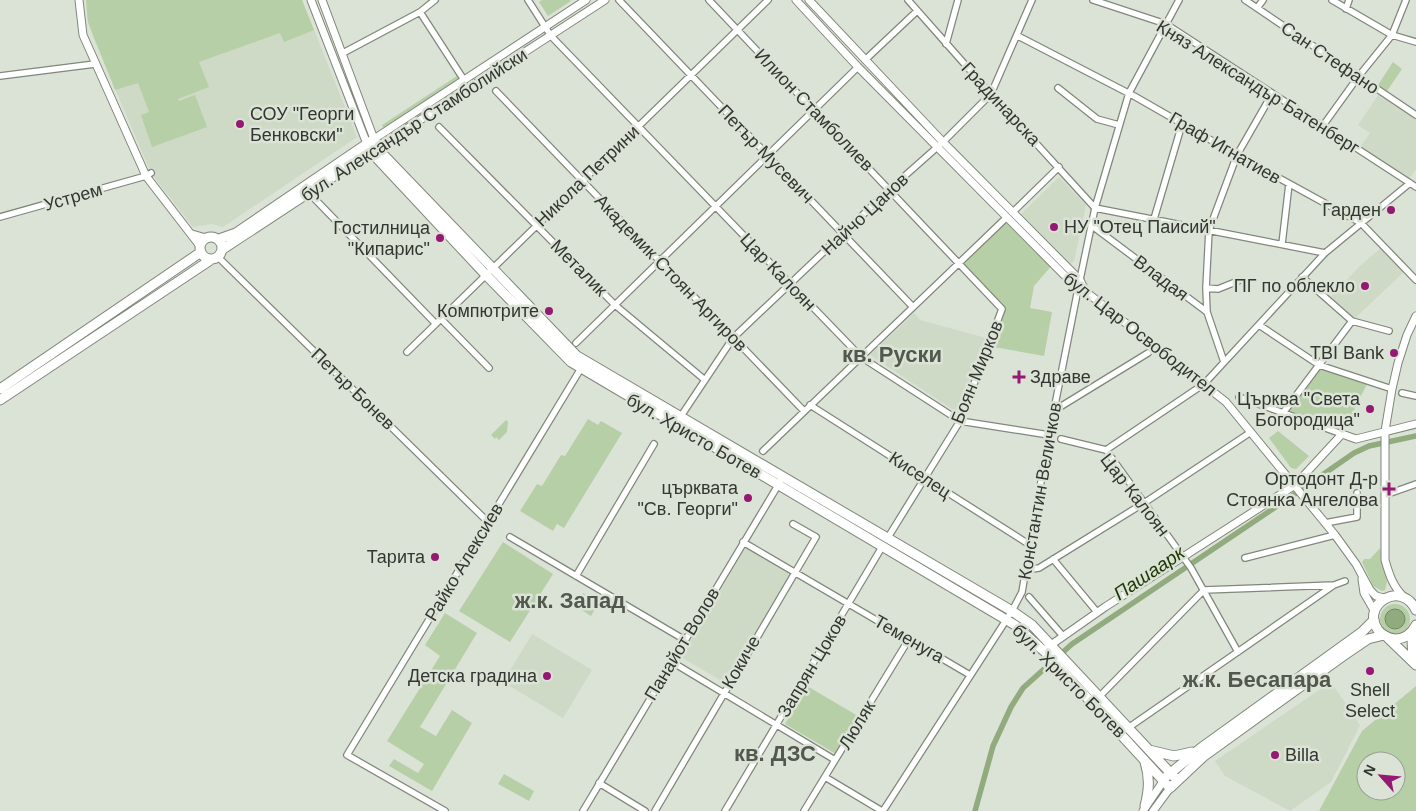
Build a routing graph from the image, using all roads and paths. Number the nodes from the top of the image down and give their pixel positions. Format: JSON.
{"nodes":[{"id":1,"x":78,"y":0,"type":"edge"},
{"id":2,"x":311,"y":0,"type":"edge"},
{"id":3,"x":322,"y":0,"type":"edge"},
{"id":4,"x":435,"y":0,"type":"edge"},
{"id":5,"x":528,"y":0,"type":"edge"},
{"id":6,"x":586,"y":0,"type":"edge"},
{"id":7,"x":606,"y":0,"type":"edge"},
{"id":8,"x":619,"y":0,"type":"edge"},
{"id":9,"x":709,"y":0,"type":"edge"},
{"id":10,"x":768,"y":0,"type":"edge"},
{"id":11,"x":796,"y":0,"type":"edge"},
{"id":12,"x":809,"y":0,"type":"edge"},
{"id":13,"x":908,"y":0,"type":"edge"},
{"id":14,"x":958,"y":0,"type":"edge"},
{"id":15,"x":1032,"y":0,"type":"edge"},
{"id":16,"x":1093,"y":0,"type":"edge"},
{"id":17,"x":1179,"y":0,"type":"edge"},
{"id":18,"x":1244,"y":0,"type":"edge"},
{"id":19,"x":1262,"y":0,"type":"edge"},
{"id":20,"x":1332,"y":0,"type":"edge"},
{"id":21,"x":1349,"y":0,"type":"edge"},
{"id":22,"x":1406,"y":0,"type":"edge"},
{"id":23,"x":1257,"y":8,"type":"junction"},
{"id":24,"x":1346,"y":9,"type":"junction"},
{"id":25,"x":917,"y":11,"type":"junction"},
{"id":26,"x":420,"y":12,"type":"junction"},
{"id":27,"x":1166,"y":24,"type":"junction"},
{"id":28,"x":545,"y":28,"type":"junction"},
{"id":29,"x":738,"y":30,"type":"junction"},
{"id":30,"x":1392,"y":35,"type":"junction"},
{"id":31,"x":551,"y":36,"type":"junction"},
{"id":32,"x":1018,"y":36,"type":"junction"},
{"id":33,"x":1416,"y":42,"type":"edge"},
{"id":34,"x":946,"y":44,"type":"junction"},
{"id":35,"x":343,"y":53,"type":"junction"},
{"id":36,"x":864,"y":60,"type":"junction"},
{"id":37,"x":96,"y":64,"type":"junction"},
{"id":38,"x":858,"y":67,"type":"junction"},
{"id":39,"x":691,"y":75,"type":"junction"},
{"id":40,"x":0,"y":76,"type":"edge"},
{"id":41,"x":1358,"y":77,"type":"junction"},
{"id":42,"x":464,"y":80,"type":"junction"},
{"id":43,"x":1058,"y":88,"type":"dead end"},
{"id":44,"x":496,"y":91,"type":"dead end"},
{"id":45,"x":1129,"y":93,"type":"junction"},
{"id":46,"x":991,"y":94,"type":"junction"},
{"id":47,"x":1272,"y":94,"type":"junction"},
{"id":48,"x":814,"y":110,"type":"junction"},
{"id":49,"x":1416,"y":115,"type":"edge"},
{"id":50,"x":1182,"y":124,"type":"junction"},
{"id":51,"x":1119,"y":125,"type":"junction"},
{"id":52,"x":638,"y":126,"type":"junction"},
{"id":53,"x":1322,"y":127,"type":"junction"},
{"id":54,"x":439,"y":128,"type":"dead end"},
{"id":55,"x":943,"y":142,"type":"junction"},
{"id":56,"x":372,"y":146,"type":"junction"},
{"id":57,"x":937,"y":147,"type":"junction"},
{"id":58,"x":768,"y":155,"type":"junction"},
{"id":59,"x":1237,"y":155,"type":"junction"},
{"id":60,"x":1059,"y":167,"type":"junction"},
{"id":61,"x":148,"y":175,"type":"junction"},
{"id":62,"x":582,"y":181,"type":"junction"},
{"id":63,"x":1289,"y":184,"type":"junction"},
{"id":64,"x":1413,"y":185,"type":"edge"},
{"id":65,"x":890,"y":189,"type":"junction"},
{"id":66,"x":309,"y":193,"type":"junction"},
{"id":67,"x":716,"y":206,"type":"junction"},
{"id":68,"x":1095,"y":208,"type":"junction"},
{"id":69,"x":1015,"y":210,"type":"dead end"},
{"id":70,"x":0,"y":217,"type":"edge"},
{"id":71,"x":1006,"y":218,"type":"junction"},
{"id":72,"x":1154,"y":219,"type":"junction"},
{"id":73,"x":1361,"y":223,"type":"junction"},
{"id":74,"x":536,"y":225,"type":"junction"},
{"id":75,"x":1092,"y":225,"type":"junction"},
{"id":76,"x":1209,"y":230,"type":"junction"},
{"id":77,"x":192,"y":234,"type":"junction"},
{"id":78,"x":843,"y":235,"type":"junction"},
{"id":79,"x":206,"y":238,"type":"junction"},
{"id":80,"x":219,"y":239,"type":"junction"},
{"id":81,"x":1282,"y":244,"type":"junction"},
{"id":82,"x":200,"y":249,"type":"junction"},
{"id":83,"x":1326,"y":253,"type":"junction"},
{"id":84,"x":218,"y":255,"type":"junction"},
{"id":85,"x":660,"y":261,"type":"junction"},
{"id":86,"x":960,"y":262,"type":"junction"},
{"id":87,"x":1083,"y":266,"type":"junction"},
{"id":88,"x":492,"y":267,"type":"junction"},
{"id":89,"x":1068,"y":269,"type":"junction"},
{"id":90,"x":485,"y":274,"type":"junction"},
{"id":91,"x":1302,"y":277,"type":"junction"},
{"id":92,"x":1080,"y":280,"type":"junction"},
{"id":93,"x":1416,"y":280,"type":"edge"},
{"id":94,"x":1238,"y":281,"type":"dead end"},
{"id":95,"x":790,"y":284,"type":"junction"},
{"id":96,"x":1206,"y":288,"type":"junction"},
{"id":97,"x":1078,"y":289,"type":"junction"},
{"id":98,"x":1086,"y":292,"type":"junction"},
{"id":99,"x":615,"y":305,"type":"junction"},
{"id":100,"x":913,"y":307,"type":"junction"},
{"id":101,"x":1207,"y":312,"type":"junction"},
{"id":102,"x":1416,"y":316,"type":"edge"},
{"id":103,"x":438,"y":321,"type":"junction"},
{"id":104,"x":1352,"y":321,"type":"junction"},
{"id":105,"x":1259,"y":325,"type":"junction"},
{"id":106,"x":1390,"y":331,"type":"dead end"},
{"id":107,"x":733,"y":338,"type":"junction"},
{"id":108,"x":576,"y":343,"type":"dead end"},
{"id":109,"x":407,"y":352,"type":"dead end"},
{"id":110,"x":1148,"y":353,"type":"dead end"},
{"id":111,"x":861,"y":357,"type":"junction"},
{"id":112,"x":1224,"y":362,"type":"junction"},
{"id":113,"x":583,"y":365,"type":"junction"},
{"id":114,"x":1318,"y":366,"type":"junction"},
{"id":115,"x":489,"y":368,"type":"dead end"},
{"id":116,"x":705,"y":380,"type":"junction"},
{"id":117,"x":1204,"y":384,"type":"junction"},
{"id":118,"x":0,"y":389,"type":"edge"},
{"id":119,"x":1392,"y":389,"type":"junction"},
{"id":120,"x":1402,"y":393,"type":"dead end"},
{"id":121,"x":1416,"y":396,"type":"edge"},
{"id":122,"x":1239,"y":397,"type":"dead end"},
{"id":123,"x":0,"y":400,"type":"edge"},
{"id":124,"x":810,"y":405,"type":"junction"},
{"id":125,"x":1055,"y":410,"type":"junction"},
{"id":126,"x":804,"y":411,"type":"junction"},
{"id":127,"x":1284,"y":413,"type":"junction"},
{"id":128,"x":678,"y":420,"type":"junction"},
{"id":129,"x":960,"y":421,"type":"junction"},
{"id":130,"x":1416,"y":424,"type":"edge"},
{"id":131,"x":1251,"y":432,"type":"junction"},
{"id":132,"x":1342,"y":434,"type":"junction"},
{"id":133,"x":1385,"y":434,"type":"junction"},
{"id":134,"x":1050,"y":435,"type":"junction"},
{"id":135,"x":1060,"y":439,"type":"dead end"},
{"id":136,"x":654,"y":444,"type":"dead end"},
{"id":137,"x":763,"y":450,"type":"dead end"},
{"id":138,"x":1106,"y":450,"type":"junction"},
{"id":139,"x":924,"y":478,"type":"junction"},
{"id":140,"x":780,"y":481,"type":"junction"},
{"id":141,"x":1416,"y":484,"type":"edge"},
{"id":142,"x":1295,"y":485,"type":"junction"},
{"id":143,"x":1358,"y":493,"type":"dead end"},
{"id":144,"x":1385,"y":495,"type":"junction"},
{"id":145,"x":1144,"y":504,"type":"junction"},
{"id":146,"x":488,"y":522,"type":"junction"},
{"id":147,"x":1325,"y":523,"type":"junction"},
{"id":148,"x":793,"y":524,"type":"dead end"},
{"id":149,"x":1335,"y":535,"type":"junction"},
{"id":150,"x":510,"y":537,"type":"dead end"},
{"id":151,"x":743,"y":542,"type":"junction"},
{"id":152,"x":885,"y":543,"type":"junction"},
{"id":153,"x":1030,"y":545,"type":"junction"},
{"id":154,"x":1184,"y":557,"type":"junction"},
{"id":155,"x":1245,"y":558,"type":"dead end"},
{"id":156,"x":1053,"y":559,"type":"junction"},
{"id":157,"x":1026,"y":570,"type":"junction"},
{"id":158,"x":794,"y":572,"type":"junction"},
{"id":159,"x":576,"y":576,"type":"junction"},
{"id":160,"x":1362,"y":576,"type":"junction"},
{"id":161,"x":1390,"y":577,"type":"junction"},
{"id":162,"x":1345,"y":580,"type":"dead end"},
{"id":163,"x":1334,"y":586,"type":"junction"},
{"id":164,"x":1204,"y":590,"type":"junction"},
{"id":165,"x":1029,"y":597,"type":"dead end"},
{"id":166,"x":1409,"y":597,"type":"edge"},
{"id":167,"x":1386,"y":598,"type":"junction"},
{"id":168,"x":848,"y":604,"type":"junction"},
{"id":169,"x":1416,"y":610,"type":"edge"},
{"id":170,"x":1097,"y":612,"type":"junction"},
{"id":171,"x":1009,"y":615,"type":"junction"},
{"id":172,"x":1374,"y":616,"type":"junction"},
{"id":173,"x":1415,"y":626,"type":"edge"},
{"id":174,"x":1063,"y":636,"type":"junction"},
{"id":175,"x":1386,"y":636,"type":"junction"},
{"id":176,"x":908,"y":639,"type":"junction"},
{"id":177,"x":685,"y":640,"type":"junction"},
{"id":178,"x":1052,"y":646,"type":"junction"},
{"id":179,"x":1045,"y":652,"type":"junction"},
{"id":180,"x":1238,"y":652,"type":"junction"},
{"id":181,"x":672,"y":662,"type":"junction"},
{"id":182,"x":1415,"y":663,"type":"edge"},
{"id":183,"x":970,"y":675,"type":"junction"},
{"id":184,"x":724,"y":693,"type":"junction"},
{"id":185,"x":1099,"y":697,"type":"junction"},
{"id":186,"x":777,"y":725,"type":"junction"},
{"id":187,"x":1128,"y":728,"type":"junction"},
{"id":188,"x":1201,"y":748,"type":"junction"},
{"id":189,"x":1146,"y":754,"type":"junction"},
{"id":190,"x":835,"y":760,"type":"junction"},
{"id":191,"x":825,"y":777,"type":"junction"},
{"id":192,"x":1167,"y":777,"type":"junction"},
{"id":193,"x":1177,"y":780,"type":"junction"},
{"id":194,"x":599,"y":783,"type":"junction"},
{"id":195,"x":1170,"y":788,"type":"junction"},
{"id":196,"x":1147,"y":810,"type":"edge"},
{"id":197,"x":445,"y":811,"type":"edge"},
{"id":198,"x":583,"y":811,"type":"edge"},
{"id":199,"x":645,"y":811,"type":"edge"},
{"id":200,"x":654,"y":811,"type":"edge"},
{"id":201,"x":726,"y":811,"type":"edge"},
{"id":202,"x":804,"y":811,"type":"edge"},
{"id":203,"x":882,"y":811,"type":"edge"}],
"edges":[{"from":1,"to":37,"type":"street"},
{"from":2,"to":56,"type":"street","name":"бул. Христо Ботев"},
{"from":3,"to":35,"type":"street","name":"бул. Христо Ботев"},
{"from":4,"to":26,"type":"street"},
{"from":5,"to":28,"type":"street","name":"Цар Калоян"},
{"from":6,"to":28,"type":"street","name":"бул. Александър Стамболийски"},
{"from":7,"to":31,"type":"street","name":"бул. Александър Стамболийски"},
{"from":8,"to":39,"type":"street","name":"Петър Мусевич"},
{"from":9,"to":29,"type":"street","name":"Илион Стамболиев"},
{"from":10,"to":29,"type":"street","name":"Никола Петрини"},
{"from":11,"to":38,"type":"street","name":"бул. Цар Освободител"},
{"from":12,"to":36,"type":"street","name":"бул. Цар Освободител"},
{"from":13,"to":25,"type":"street","name":"Градинарска"},
{"from":14,"to":34,"type":"street"},
{"from":15,"to":32,"type":"street","name":"Найчо Цанов"},
{"from":16,"to":27,"type":"street","name":"Княз Александър Батенберг"},
{"from":17,"to":27,"type":"street","name":"Константин Величков"},
{"from":18,"to":23,"type":"street","name":"Сан Стефано"},
{"from":19,"to":23,"type":"street"},
{"from":20,"to":24,"type":"street"},
{"from":21,"to":24,"type":"street"},
{"from":22,"to":30,"type":"street"},
{"from":23,"to":41,"type":"street","name":"Сан Стефано"},
{"from":24,"to":30,"type":"street"},
{"from":25,"to":34,"type":"street","name":"Градинарска"},
{"from":25,"to":36,"type":"street"},
{"from":26,"to":35,"type":"street"},
{"from":26,"to":42,"type":"street"},
{"from":27,"to":45,"type":"street","name":"Константин Величков"},
{"from":27,"to":47,"type":"street","name":"Княз Александър Батенберг"},
{"from":28,"to":31,"type":"street","name":"Цар Калоян"},
{"from":28,"to":42,"type":"street","name":"бул. Александър Стамболийски"},
{"from":29,"to":39,"type":"street","name":"Никола Петрини"},
{"from":29,"to":48,"type":"street","name":"Илион Стамболиев"},
{"from":30,"to":33,"type":"street"},
{"from":30,"to":41,"type":"street"},
{"from":31,"to":52,"type":"street","name":"Цар Калоян"},
{"from":31,"to":56,"type":"street","name":"бул. Александър Стамболийски"},
{"from":32,"to":45,"type":"street","name":"Граф Игнатиев"},
{"from":32,"to":46,"type":"street","name":"Найчо Цанов"},
{"from":34,"to":46,"type":"street","name":"Градинарска"},
{"from":35,"to":56,"type":"street","name":"бул. Христо Ботев"},
{"from":36,"to":55,"type":"street","name":"бул. Цар Освободител"},
{"from":37,"to":40,"type":"street"},
{"from":37,"to":61,"type":"street"},
{"from":38,"to":48,"type":"street"},
{"from":38,"to":57,"type":"street","name":"бул. Цар Освободител"},
{"from":39,"to":52,"type":"street","name":"Никола Петрини"},
{"from":39,"to":58,"type":"street","name":"Петър Мусевич"},
{"from":41,"to":49,"type":"street","name":"Сан Стефано"},
{"from":41,"to":53,"type":"street"},
{"from":42,"to":56,"type":"street","name":"бул. Александър Стамболийски"},
{"from":43,"to":51,"type":"street"},
{"from":44,"to":62,"type":"street","name":"Академик Стоян Аргиров"},
{"from":45,"to":50,"type":"street","name":"Граф Игнатиев"},
{"from":45,"to":51,"type":"street","name":"Константин Величков"},
{"from":46,"to":55,"type":"street","name":"Найчо Цанов"},
{"from":46,"to":60,"type":"street","name":"Градинарска"},
{"from":47,"to":53,"type":"street","name":"Княз Александър Батенберг"},
{"from":47,"to":59,"type":"street"},
{"from":48,"to":58,"type":"street"},
{"from":48,"to":65,"type":"street","name":"Илион Стамболиев"},
{"from":50,"to":59,"type":"street","name":"Граф Игнатиев"},
{"from":50,"to":72,"type":"street"},
{"from":51,"to":68,"type":"street","name":"Константин Величков"},
{"from":52,"to":62,"type":"street","name":"Никола Петрини"},
{"from":52,"to":67,"type":"street","name":"Цар Калоян"},
{"from":53,"to":64,"type":"street","name":"Княз Александър Батенберг"},
{"from":54,"to":74,"type":"street","name":"Металик"},
{"from":55,"to":57,"type":"street","name":"Найчо Цанов"},
{"from":55,"to":89,"type":"street","name":"бул. Цар Освободител"},
{"from":56,"to":66,"type":"main road","name":"бул. Александър Стамболийски"},
{"from":56,"to":80,"type":"main road","name":"бул. Александър Стамболийски"},
{"from":56,"to":88,"type":"main road","name":"бул. Христо Ботев"},
{"from":56,"to":90,"type":"main road","name":"бул. Христо Ботев"},
{"from":57,"to":65,"type":"street","name":"Найчо Цанов"},
{"from":57,"to":71,"type":"street","name":"бул. Цар Освободител"},
{"from":58,"to":67,"type":"street"},
{"from":58,"to":78,"type":"street","name":"Петър Мусевич"},
{"from":59,"to":63,"type":"street","name":"Граф Игнатиев"},
{"from":59,"to":76,"type":"street"},
{"from":60,"to":68,"type":"street","name":"Градинарска"},
{"from":60,"to":69,"type":"street"},
{"from":61,"to":70,"type":"street","name":"Устрем"},
{"from":61,"to":77,"type":"street"},
{"from":62,"to":74,"type":"street","name":"Никола Петрини"},
{"from":62,"to":85,"type":"street","name":"Академик Стоян Аргиров"},
{"from":63,"to":73,"type":"street","name":"Граф Игнатиев"},
{"from":63,"to":81,"type":"street"},
{"from":64,"to":73,"type":"street"},
{"from":65,"to":78,"type":"street","name":"Найчо Цанов"},
{"from":65,"to":86,"type":"street","name":"Илион Стамболиев"},
{"from":66,"to":84,"type":"main road","name":"бул. Александър Стамболийски"},
{"from":66,"to":103,"type":"street"},
{"from":67,"to":85,"type":"street"},
{"from":67,"to":95,"type":"street","name":"Цар Калоян"},
{"from":68,"to":72,"type":"street"},
{"from":68,"to":75,"type":"street","name":"Константин Величков"},
{"from":71,"to":86,"type":"street"},
{"from":71,"to":97,"type":"street","name":"бул. Цар Освободител"},
{"from":72,"to":76,"type":"street"},
{"from":73,"to":83,"type":"street"},
{"from":73,"to":93,"type":"street","name":"Граф Игнатиев"},
{"from":74,"to":88,"type":"street","name":"Никола Петрини"},
{"from":74,"to":99,"type":"street","name":"Металик"},
{"from":75,"to":87,"type":"street","name":"Константин Величков"},
{"from":75,"to":101,"type":"street","name":"Владая"},
{"from":76,"to":81,"type":"street"},
{"from":76,"to":96,"type":"street"},
{"from":77,"to":79,"type":"street"},
{"from":77,"to":82,"type":"street"},
{"from":78,"to":95,"type":"street","name":"Найчо Цанов"},
{"from":78,"to":100,"type":"street","name":"Петър Мусевич"},
{"from":79,"to":80,"type":"main road"},
{"from":79,"to":82,"type":"main road"},
{"from":80,"to":84,"type":"main road"},
{"from":81,"to":83,"type":"street"},
{"from":82,"to":84,"type":"main road"},
{"from":82,"to":118,"type":"main road"},
{"from":83,"to":91,"type":"street"},
{"from":84,"to":123,"type":"main road","name":"бул. Александър Стамболийски"},
{"from":84,"to":146,"type":"street","name":"Петър Бонев"},
{"from":85,"to":99,"type":"street"},
{"from":85,"to":107,"type":"street","name":"Академик Стоян Аргиров"},
{"from":86,"to":100,"type":"street"},
{"from":86,"to":129,"type":"street","name":"Боян Мирков"},
{"from":87,"to":89,"type":"street"},
{"from":87,"to":92,"type":"street","name":"Константин Величков"},
{"from":88,"to":90,"type":"street","name":"Никола Петрини"},
{"from":88,"to":113,"type":"main road","name":"бул. Христо Ботев"},
{"from":89,"to":92,"type":"street","name":"бул. Цар Освободител"},
{"from":90,"to":103,"type":"street","name":"Никола Петрини"},
{"from":90,"to":113,"type":"main road","name":"бул. Христо Ботев"},
{"from":91,"to":104,"type":"street"},
{"from":91,"to":105,"type":"street"},
{"from":92,"to":97,"type":"street","name":"Константин Величков"},
{"from":92,"to":98,"type":"street"},
{"from":94,"to":96,"type":"street"},
{"from":95,"to":107,"type":"street","name":"Найчо Цанов"},
{"from":95,"to":111,"type":"street","name":"Цар Калоян"},
{"from":96,"to":101,"type":"street"},
{"from":97,"to":98,"type":"street","name":"бул. Цар Освободител"},
{"from":97,"to":125,"type":"street","name":"Константин Величков"},
{"from":98,"to":117,"type":"street","name":"бул. Цар Освободител"},
{"from":99,"to":108,"type":"street"},
{"from":99,"to":116,"type":"street","name":"Металик"},
{"from":100,"to":111,"type":"street"},
{"from":101,"to":112,"type":"street"},
{"from":102,"to":119,"type":"street"},
{"from":103,"to":109,"type":"street","name":"Никола Петрини"},
{"from":103,"to":115,"type":"street"},
{"from":104,"to":106,"type":"street"},
{"from":104,"to":114,"type":"street"},
{"from":105,"to":112,"type":"street"},
{"from":105,"to":114,"type":"street"},
{"from":107,"to":116,"type":"street","name":"Найчо Цанов"},
{"from":107,"to":126,"type":"street","name":"Академик Стоян Аргиров"},
{"from":110,"to":125,"type":"street"},
{"from":111,"to":124,"type":"street"},
{"from":111,"to":129,"type":"street","name":"Цар Калоян"},
{"from":112,"to":117,"type":"street"},
{"from":113,"to":128,"type":"main road","name":"бул. Христо Ботев"},
{"from":113,"to":146,"type":"street","name":"Райко Алексиев"},
{"from":114,"to":119,"type":"street"},
{"from":114,"to":127,"type":"street"},
{"from":116,"to":128,"type":"street","name":"Найчо Цанов"},
{"from":117,"to":131,"type":"street","name":"бул. Цар Освободител"},
{"from":117,"to":138,"type":"street"},
{"from":119,"to":133,"type":"street"},
{"from":120,"to":121,"type":"street"},
{"from":122,"to":127,"type":"street"},
{"from":124,"to":126,"type":"street"},
{"from":124,"to":139,"type":"street","name":"Киселец"},
{"from":125,"to":134,"type":"street","name":"Константин Величков"},
{"from":126,"to":137,"type":"street"},
{"from":127,"to":132,"type":"street"},
{"from":128,"to":140,"type":"main road","name":"бул. Христо Ботев"},
{"from":129,"to":134,"type":"street","name":"Цар Калоян"},
{"from":129,"to":139,"type":"street","name":"Боян Мирков"},
{"from":130,"to":133,"type":"street"},
{"from":131,"to":142,"type":"street","name":"бул. Цар Освободител"},
{"from":131,"to":145,"type":"street"},
{"from":132,"to":133,"type":"street"},
{"from":132,"to":142,"type":"street"},
{"from":133,"to":144,"type":"street"},
{"from":134,"to":153,"type":"street","name":"Константин Величков"},
{"from":135,"to":138,"type":"street","name":"Цар Калоян"},
{"from":136,"to":159,"type":"street"},
{"from":138,"to":145,"type":"street","name":"Цар Калоян"},
{"from":139,"to":152,"type":"street","name":"Боян Мирков"},
{"from":139,"to":153,"type":"street","name":"Киселец"},
{"from":140,"to":151,"type":"street","name":"Панайот Волов"},
{"from":140,"to":152,"type":"main road","name":"бул. Христо Ботев"},
{"from":141,"to":144,"type":"street"},
{"from":142,"to":147,"type":"street","name":"бул. Цар Освободител"},
{"from":142,"to":154,"type":"street"},
{"from":143,"to":147,"type":"street"},
{"from":144,"to":161,"type":"street"},
{"from":145,"to":154,"type":"street","name":"Цар Калоян"},
{"from":145,"to":156,"type":"street"},
{"from":146,"to":197,"type":"street","name":"Райко Алексиев"},
{"from":147,"to":149,"type":"street","name":"бул. Цар Освободител"},
{"from":148,"to":158,"type":"street","name":"Кокиче"},
{"from":149,"to":155,"type":"street"},
{"from":149,"to":160,"type":"street","name":"бул. Цар Освободител"},
{"from":150,"to":159,"type":"street"},
{"from":151,"to":158,"type":"street","name":"Теменуга"},
{"from":151,"to":177,"type":"street","name":"Панайот Волов"},
{"from":152,"to":168,"type":"street","name":"Запрян Цоков"},
{"from":152,"to":171,"type":"main road","name":"бул. Христо Ботев"},
{"from":153,"to":157,"type":"street","name":"Константин Величков"},
{"from":154,"to":164,"type":"street","name":"Цар Калоян"},
{"from":154,"to":170,"type":"street"},
{"from":156,"to":157,"type":"street"},
{"from":156,"to":170,"type":"street"},
{"from":157,"to":171,"type":"street","name":"Константин Величков"},
{"from":158,"to":168,"type":"street","name":"Теменуга"},
{"from":158,"to":184,"type":"street","name":"Кокиче"},
{"from":159,"to":177,"type":"street"},
{"from":160,"to":167,"type":"street","name":"бул. Цар Освободител"},
{"from":160,"to":172,"type":"street","name":"бул. Цар Освободител"},
{"from":161,"to":166,"type":"street"},
{"from":161,"to":167,"type":"street"},
{"from":162,"to":163,"type":"street"},
{"from":163,"to":164,"type":"street"},
{"from":163,"to":180,"type":"street"},
{"from":164,"to":180,"type":"street","name":"Цар Калоян"},
{"from":164,"to":185,"type":"street"},
{"from":165,"to":174,"type":"street"},
{"from":166,"to":167,"type":"main road"},
{"from":166,"to":169,"type":"main road"},
{"from":167,"to":172,"type":"main road"},
{"from":168,"to":176,"type":"street","name":"Теменуга"},
{"from":168,"to":186,"type":"street","name":"Запрян Цоков"},
{"from":170,"to":174,"type":"street"},
{"from":171,"to":178,"type":"main road","name":"бул. Христо Ботев"},
{"from":171,"to":179,"type":"main road","name":"бул. Христо Ботев"},
{"from":171,"to":183,"type":"street","name":"Константин Величков"},
{"from":172,"to":175,"type":"main road"},
{"from":172,"to":188,"type":"main road"},
{"from":173,"to":175,"type":"main road"},
{"from":173,"to":182,"type":"main road"},
{"from":174,"to":178,"type":"street"},
{"from":175,"to":182,"type":"main road"},
{"from":175,"to":193,"type":"main road"},
{"from":176,"to":183,"type":"street","name":"Теменуга"},
{"from":176,"to":190,"type":"street","name":"Люляк"},
{"from":177,"to":181,"type":"street","name":"Панайот Волов"},
{"from":178,"to":179,"type":"street"},
{"from":178,"to":185,"type":"main road","name":"бул. Христо Ботев"},
{"from":179,"to":189,"type":"main road","name":"бул. Христо Ботев"},
{"from":180,"to":187,"type":"street"},
{"from":181,"to":184,"type":"street"},
{"from":181,"to":194,"type":"street","name":"Панайот Волов"},
{"from":183,"to":203,"type":"street","name":"Константин Величков"},
{"from":184,"to":186,"type":"street"},
{"from":184,"to":200,"type":"street","name":"Кокиче"},
{"from":185,"to":187,"type":"main road","name":"бул. Христо Ботев"},
{"from":186,"to":190,"type":"street"},
{"from":186,"to":201,"type":"street","name":"Запрян Цоков"},
{"from":187,"to":189,"type":"main road","name":"бул. Христо Ботев"},
{"from":188,"to":189,"type":"main road"},
{"from":188,"to":192,"type":"main road"},
{"from":189,"to":192,"type":"main road","name":"бул. Христо Ботев"},
{"from":189,"to":196,"type":"main road"},
{"from":190,"to":191,"type":"street","name":"Люляк"},
{"from":191,"to":202,"type":"street","name":"Люляк"},
{"from":191,"to":203,"type":"street"},
{"from":192,"to":193,"type":"main road","name":"бул. Христо Ботев"},
{"from":192,"to":195,"type":"main road","name":"бул. Христо Ботев"},
{"from":192,"to":196,"type":"street"},
{"from":193,"to":195,"type":"main road"},
{"from":194,"to":198,"type":"street","name":"Панайот Волов"},
{"from":194,"to":199,"type":"street"},
{"from":195,"to":196,"type":"street"}]}
